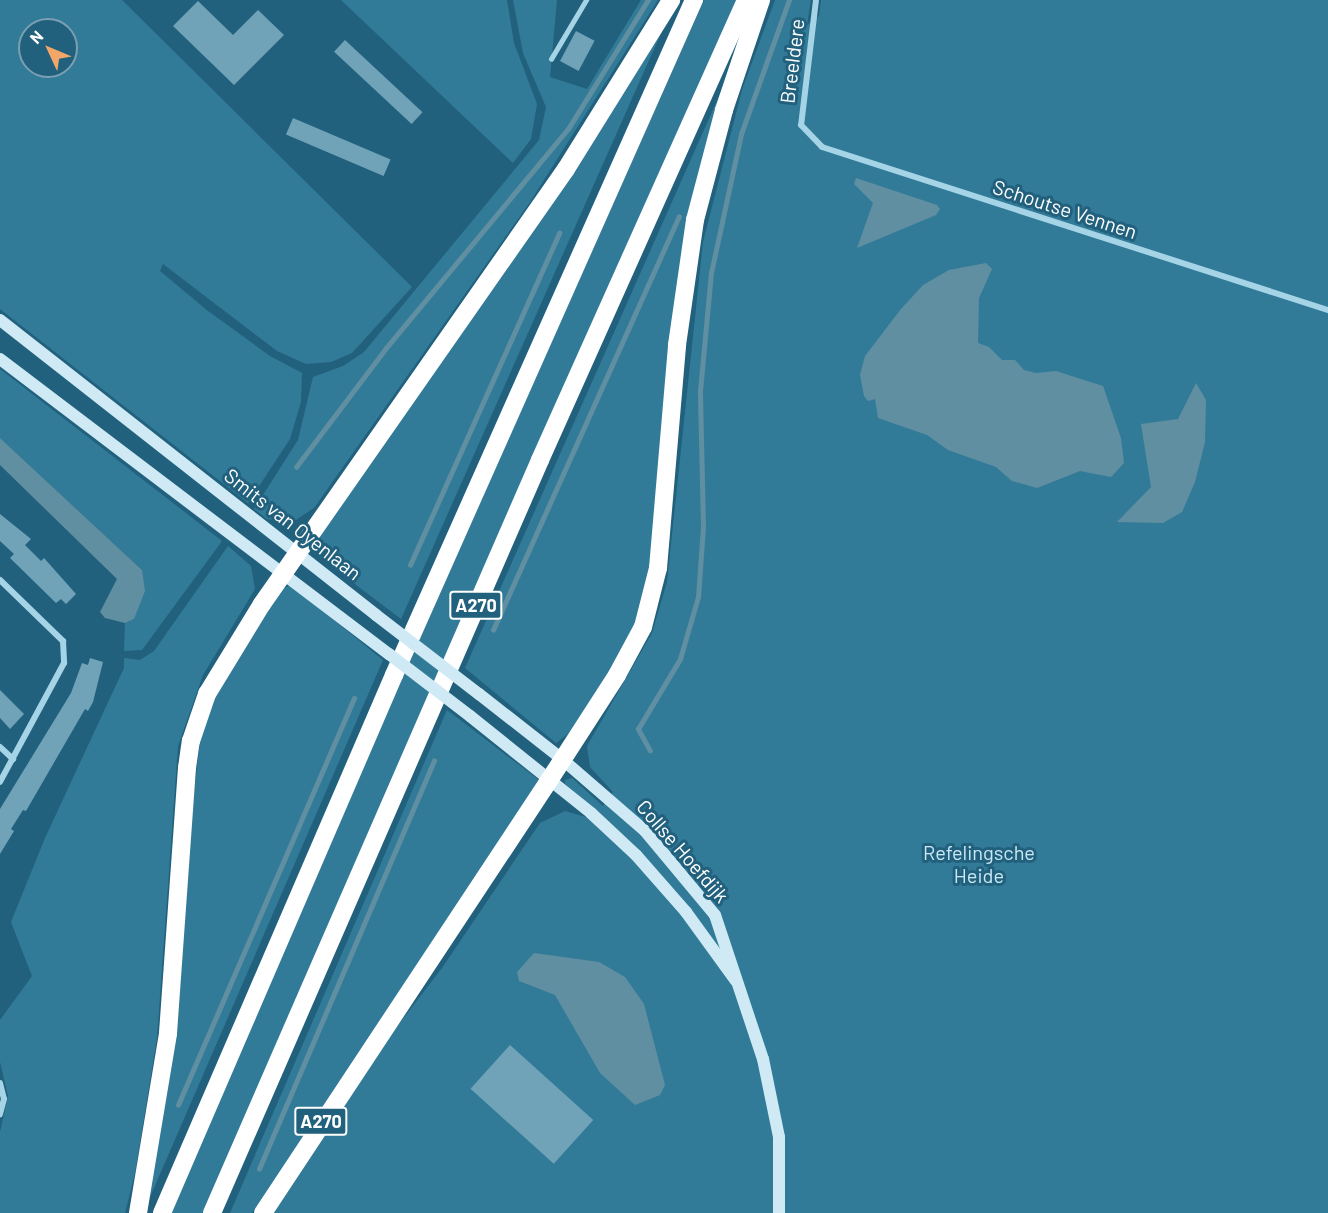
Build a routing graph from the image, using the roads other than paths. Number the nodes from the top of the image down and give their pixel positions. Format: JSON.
{"nodes":[{"id":1,"x":671,"y":0,"type":"edge"},
{"id":2,"x":694,"y":0,"type":"edge"},
{"id":3,"x":746,"y":0,"type":"edge"},
{"id":4,"x":761,"y":0,"type":"edge"},
{"id":5,"x":816,"y":0,"type":"edge"},
{"id":6,"x":584,"y":2,"type":"edge"},
{"id":7,"x":551,"y":58,"type":"dead end"},
{"id":8,"x":801,"y":125,"type":"joint"},
{"id":9,"x":1328,"y":310,"type":"edge"},
{"id":10,"x":0,"y":320,"type":"edge"},
{"id":11,"x":0,"y":359,"type":"edge"},
{"id":12,"x":299,"y":554,"type":"junction"},
{"id":13,"x":284,"y":573,"type":"junction"},
{"id":14,"x":0,"y":580,"type":"edge"},
{"id":15,"x":0,"y":747,"type":"edge"},
{"id":16,"x":13,"y":759,"type":"junction"},
{"id":17,"x":562,"y":759,"type":"junction"},
{"id":18,"x":550,"y":779,"type":"junction"},
{"id":19,"x":0,"y":782,"type":"edge"},
{"id":20,"x":742,"y":990,"type":"junction"},
{"id":21,"x":0,"y":1083,"type":"edge"},
{"id":22,"x":0,"y":1114,"type":"edge"},
{"id":23,"x":138,"y":1213,"type":"edge"},
{"id":24,"x":162,"y":1213,"type":"edge"},
{"id":25,"x":212,"y":1213,"type":"edge"},
{"id":26,"x":263,"y":1213,"type":"edge"},
{"id":27,"x":780,"y":1213,"type":"edge"}],
"edges":[{"from":1,"to":12,"type":"highway"},
{"from":2,"to":24,"type":"highway","number":"A270"},
{"from":3,"to":25,"type":"highway","number":"A270"},
{"from":4,"to":17,"type":"highway","number":"A270"},
{"from":5,"to":8,"type":"street","name":"Breeldere"},
{"from":6,"to":7,"type":"lane"},
{"from":8,"to":9,"type":"street","name":"Schoutse Vennen"},
{"from":10,"to":12,"type":"main road","name":"Smits van Oyenlaan"},
{"from":11,"to":13,"type":"main road"},
{"from":12,"to":13,"type":"highway"},
{"from":12,"to":17,"type":"main road","name":"Smits van Oyenlaan","bridge":true},
{"from":13,"to":18,"type":"main road","bridge":true},
{"from":13,"to":23,"type":"highway"},
{"from":14,"to":16,"type":"street"},
{"from":15,"to":16,"type":"street"},
{"from":16,"to":19,"type":"street"},
{"from":17,"to":18,"type":"highway","number":"A270"},
{"from":17,"to":20,"type":"main road","name":"Collse Hoefdijk"},
{"from":18,"to":20,"type":"main road","name":"Collse Hoefdijk"},
{"from":18,"to":26,"type":"highway","number":"A270"},
{"from":20,"to":27,"type":"main road","name":"Collse Hoefdijk"},
{"from":21,"to":22,"type":"street"}]}
